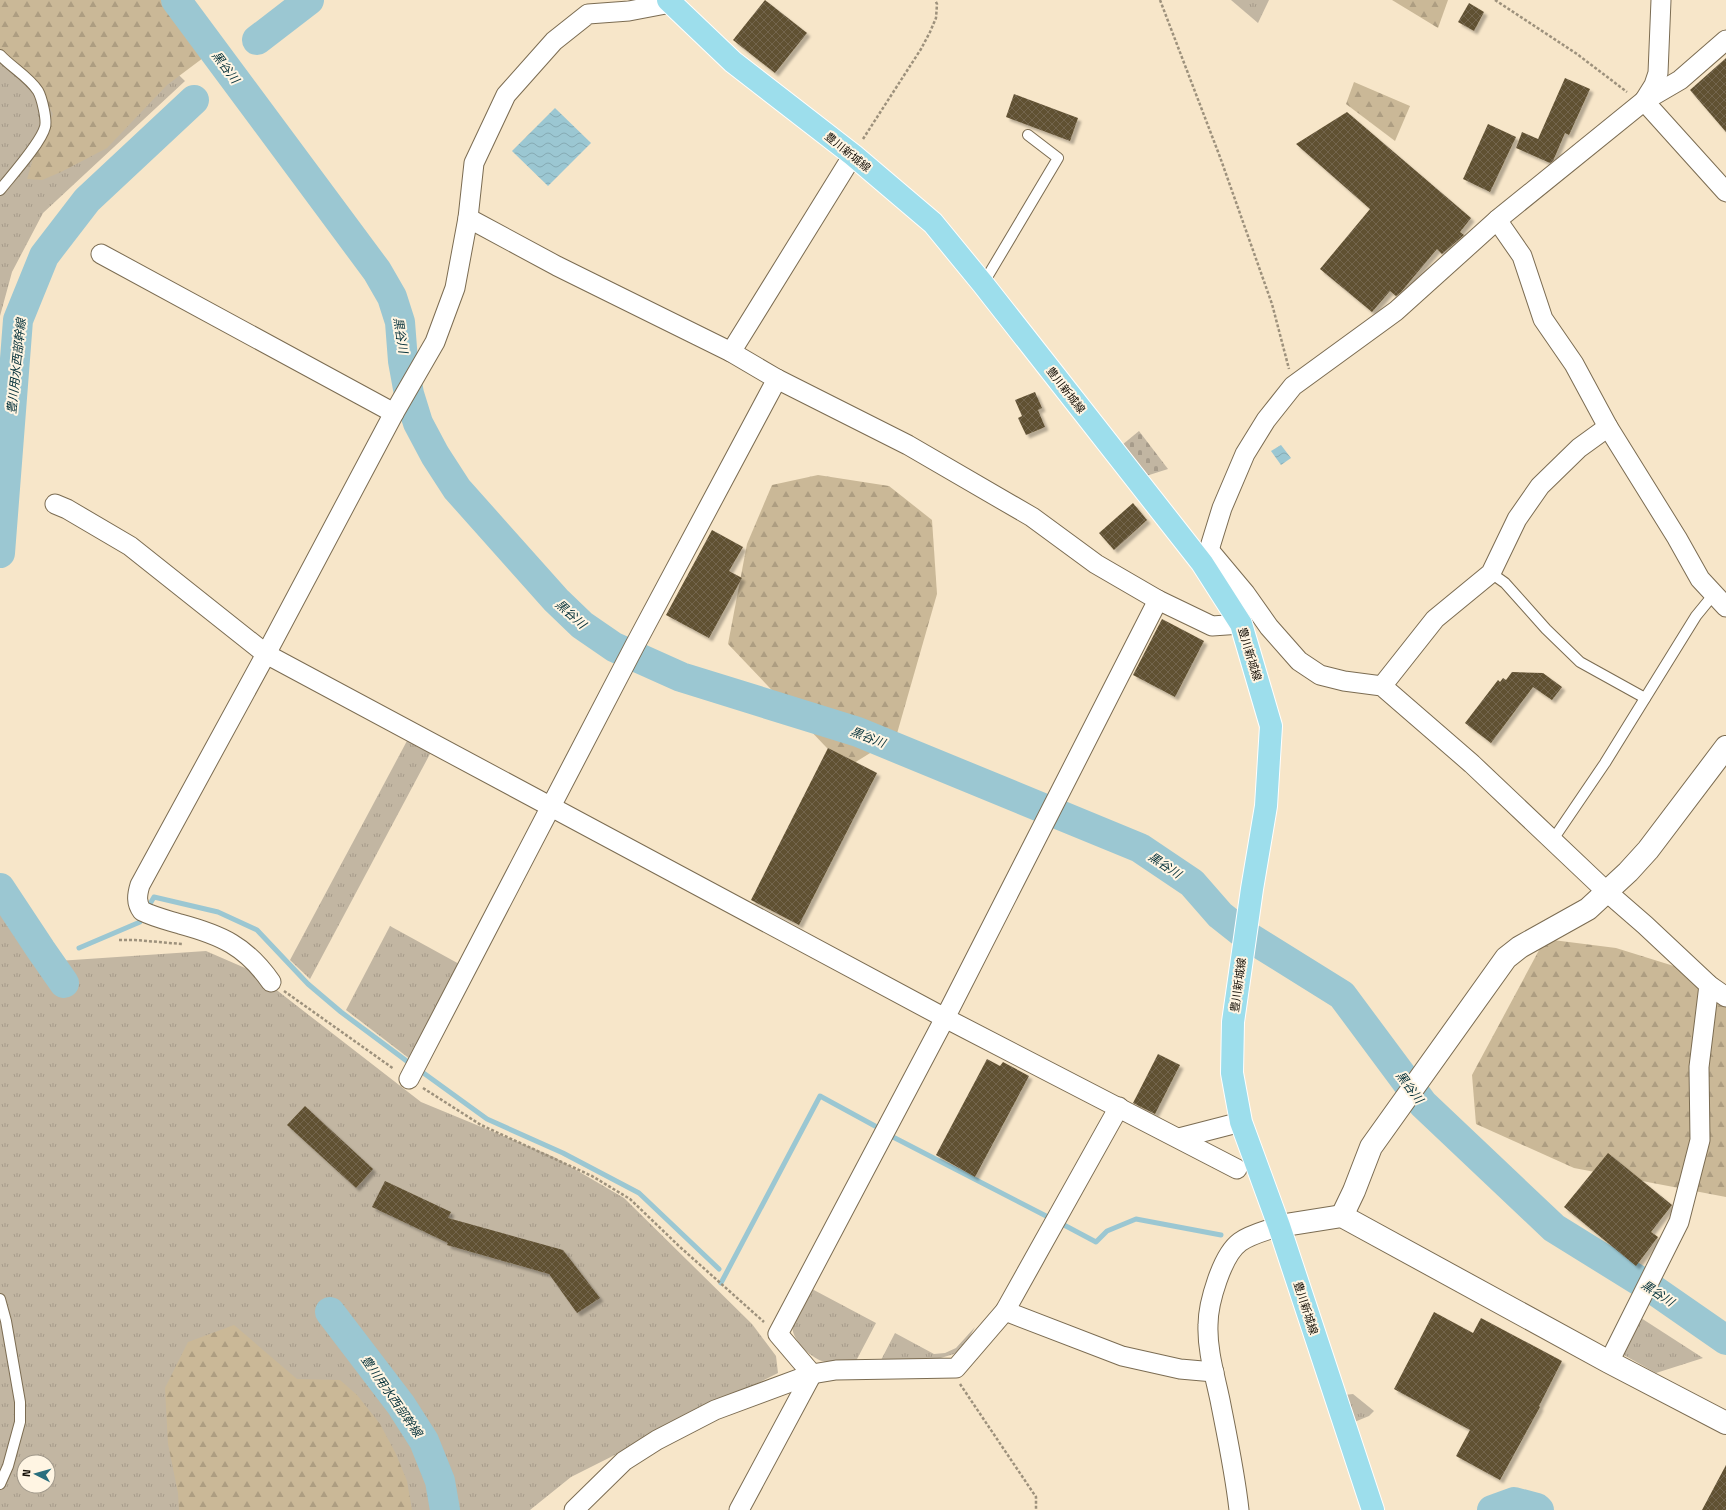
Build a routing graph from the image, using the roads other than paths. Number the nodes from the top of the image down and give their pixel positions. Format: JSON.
{"nodes":[{"id":1,"x":1661,"y":0,"type":"edge"},
{"id":2,"x":669,"y":1,"type":"edge"},
{"id":3,"x":1726,"y":40,"type":"edge"},
{"id":4,"x":0,"y":55,"type":"edge"},
{"id":5,"x":1644,"y":101,"type":"junction"},
{"id":6,"x":1028,"y":135,"type":"dead end"},
{"id":7,"x":853,"y":155,"type":"junction"},
{"id":8,"x":0,"y":190,"type":"edge"},
{"id":9,"x":1726,"y":192,"type":"edge"},
{"id":10,"x":468,"y":218,"type":"junction"},
{"id":11,"x":1497,"y":220,"type":"junction"},
{"id":12,"x":101,"y":254,"type":"dead end"},
{"id":13,"x":983,"y":284,"type":"junction"},
{"id":14,"x":731,"y":352,"type":"junction"},
{"id":15,"x":777,"y":379,"type":"junction"},
{"id":16,"x":394,"y":413,"type":"junction"},
{"id":17,"x":1608,"y":427,"type":"junction"},
{"id":18,"x":55,"y":504,"type":"dead end"},
{"id":19,"x":1206,"y":556,"type":"junction"},
{"id":20,"x":1491,"y":573,"type":"junction"},
{"id":21,"x":1158,"y":600,"type":"junction"},
{"id":22,"x":1720,"y":600,"type":"edge"},
{"id":23,"x":1241,"y":624,"type":"junction"},
{"id":24,"x":266,"y":654,"type":"junction"},
{"id":25,"x":1382,"y":686,"type":"junction"},
{"id":26,"x":1645,"y":698,"type":"junction"},
{"id":27,"x":1726,"y":746,"type":"edge"},
{"id":28,"x":552,"y":806,"type":"junction"},
{"id":29,"x":1552,"y":841,"type":"junction"},
{"id":30,"x":1607,"y":892,"type":"junction"},
{"id":31,"x":271,"y":982,"type":"dead end"},
{"id":32,"x":1709,"y":985,"type":"junction"},
{"id":33,"x":1726,"y":997,"type":"edge"},
{"id":34,"x":945,"y":1018,"type":"junction"},
{"id":35,"x":409,"y":1079,"type":"road end"},
{"id":36,"x":1119,"y":1107,"type":"junction"},
{"id":37,"x":1241,"y":1122,"type":"junction"},
{"id":38,"x":1179,"y":1138,"type":"junction"},
{"id":39,"x":1237,"y":1169,"type":"dead end"},
{"id":40,"x":1342,"y":1216,"type":"junction"},
{"id":41,"x":1279,"y":1226,"type":"junction"},
{"id":42,"x":0,"y":1299,"type":"edge"},
{"id":43,"x":1005,"y":1312,"type":"junction"},
{"id":44,"x":1609,"y":1362,"type":"junction"},
{"id":45,"x":1214,"y":1372,"type":"junction"},
{"id":46,"x":812,"y":1374,"type":"junction"},
{"id":47,"x":1726,"y":1423,"type":"edge"},
{"id":48,"x":0,"y":1484,"type":"edge"},
{"id":49,"x":574,"y":1510,"type":"edge"},
{"id":50,"x":739,"y":1510,"type":"edge"},
{"id":51,"x":1239,"y":1510,"type":"edge"},
{"id":52,"x":1373,"y":1510,"type":"edge"}],
"edges":[{"from":1,"to":5,"type":"street"},
{"from":2,"to":7,"type":"main road","name":"豊川新城線"},
{"from":2,"to":10,"type":"street"},
{"from":3,"to":5,"type":"street"},
{"from":4,"to":8,"type":"lane"},
{"from":5,"to":9,"type":"street"},
{"from":5,"to":11,"type":"street"},
{"from":6,"to":13,"type":"lane"},
{"from":7,"to":13,"type":"main road","name":"豊川新城線"},
{"from":7,"to":14,"type":"street"},
{"from":10,"to":14,"type":"street"},
{"from":10,"to":16,"type":"street"},
{"from":11,"to":17,"type":"street"},
{"from":11,"to":19,"type":"street"},
{"from":12,"to":16,"type":"street"},
{"from":13,"to":19,"type":"main road","name":"豊川新城線"},
{"from":14,"to":15,"type":"street"},
{"from":15,"to":21,"type":"street"},
{"from":15,"to":28,"type":"street"},
{"from":16,"to":24,"type":"street"},
{"from":17,"to":20,"type":"street"},
{"from":17,"to":22,"type":"street"},
{"from":18,"to":24,"type":"street"},
{"from":19,"to":23,"type":"main road","name":"豊川新城線"},
{"from":19,"to":25,"type":"street"},
{"from":20,"to":25,"type":"street"},
{"from":20,"to":26,"type":"lane"},
{"from":21,"to":23,"type":"street"},
{"from":21,"to":34,"type":"street"},
{"from":22,"to":26,"type":"lane"},
{"from":23,"to":37,"type":"main road","name":"豊川新城線"},
{"from":24,"to":28,"type":"street"},
{"from":24,"to":31,"type":"street"},
{"from":25,"to":29,"type":"street"},
{"from":26,"to":29,"type":"lane"},
{"from":27,"to":30,"type":"street"},
{"from":28,"to":34,"type":"street"},
{"from":28,"to":35,"type":"street"},
{"from":29,"to":30,"type":"street"},
{"from":30,"to":32,"type":"street"},
{"from":30,"to":40,"type":"street"},
{"from":32,"to":33,"type":"street"},
{"from":32,"to":44,"type":"street"},
{"from":34,"to":36,"type":"street"},
{"from":34,"to":46,"type":"street"},
{"from":36,"to":38,"type":"street"},
{"from":36,"to":43,"type":"street"},
{"from":37,"to":38,"type":"street"},
{"from":37,"to":41,"type":"main road","name":"豊川新城線"},
{"from":38,"to":39,"type":"street"},
{"from":40,"to":41,"type":"street"},
{"from":40,"to":44,"type":"street"},
{"from":41,"to":45,"type":"street"},
{"from":41,"to":52,"type":"main road","name":"豊川新城線"},
{"from":42,"to":48,"type":"lane"},
{"from":43,"to":45,"type":"street"},
{"from":43,"to":46,"type":"street"},
{"from":44,"to":47,"type":"street"},
{"from":45,"to":51,"type":"street"},
{"from":46,"to":49,"type":"street"},
{"from":46,"to":50,"type":"street"}]}
